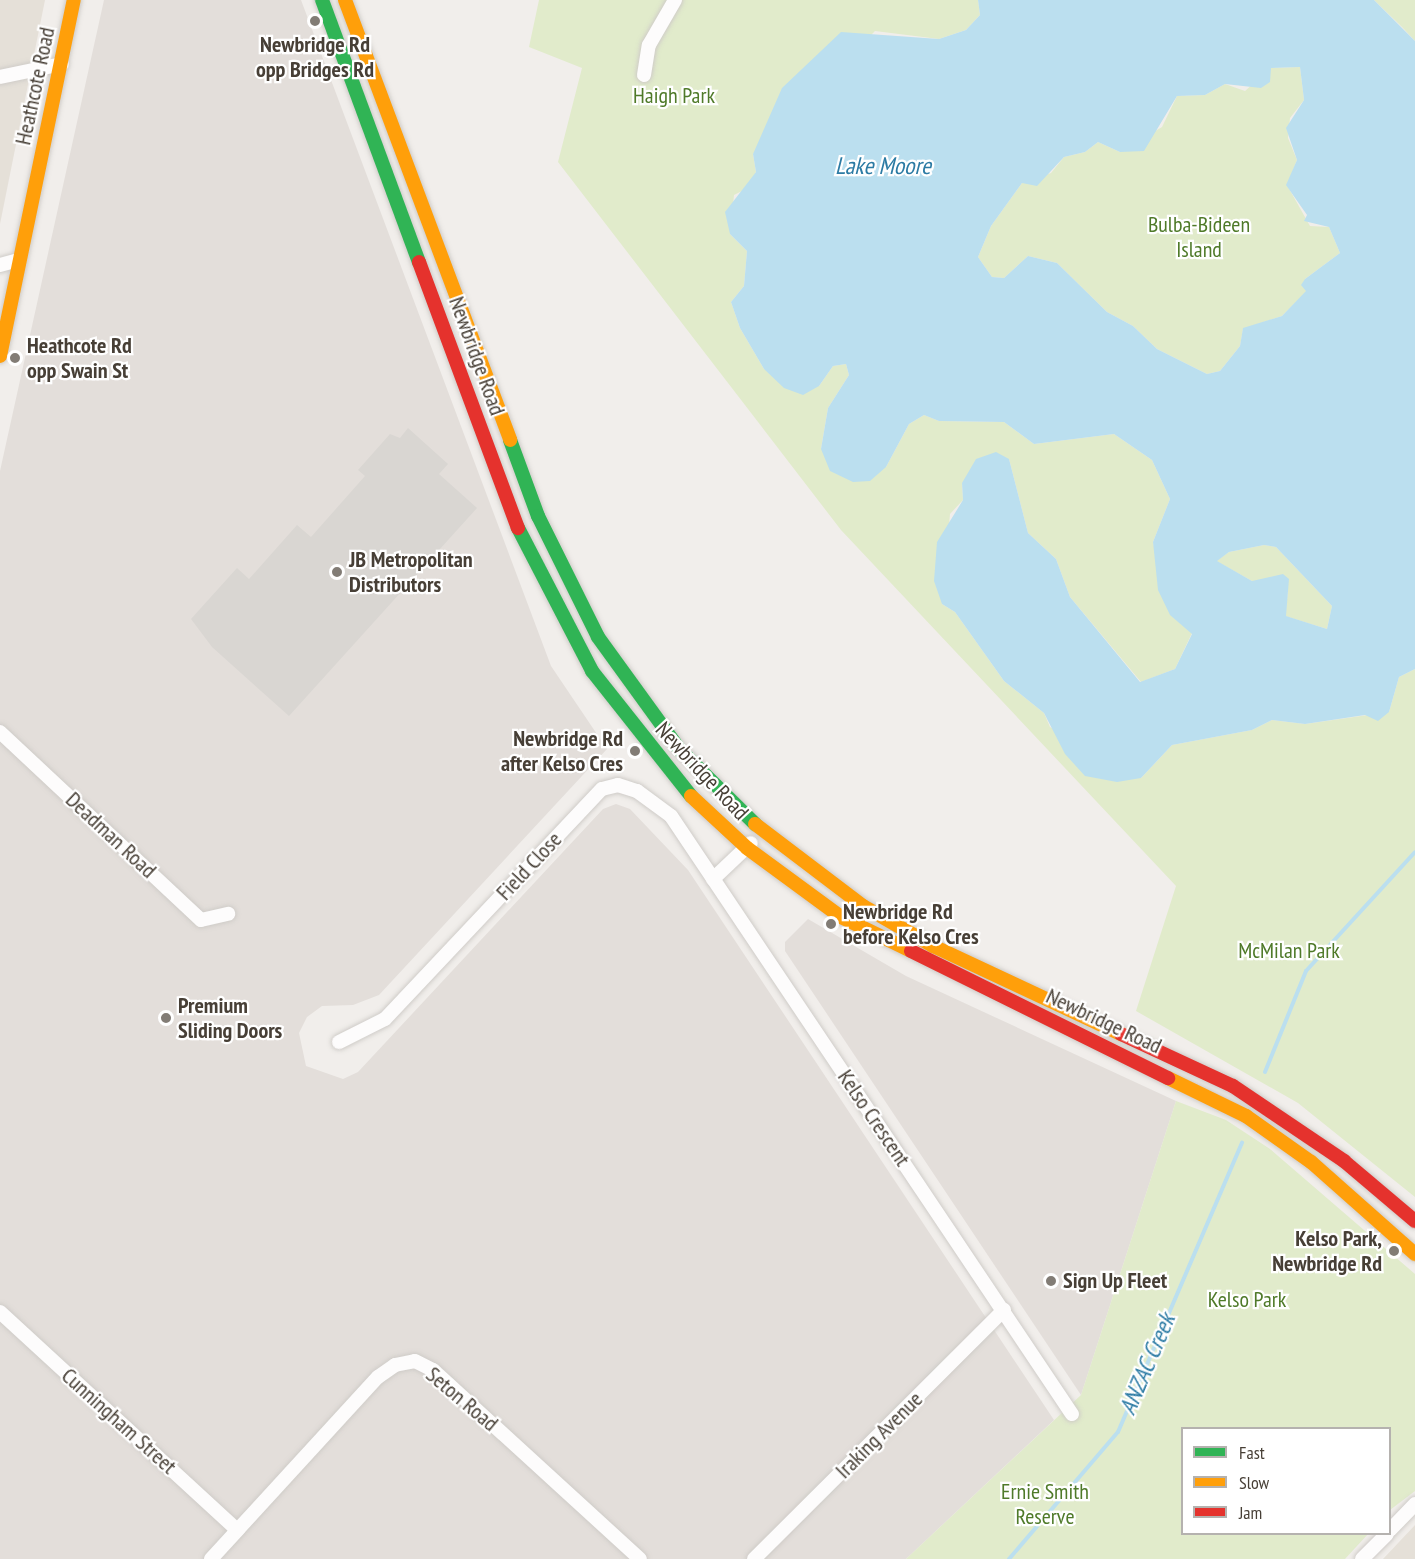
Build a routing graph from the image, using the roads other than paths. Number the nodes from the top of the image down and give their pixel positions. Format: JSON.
{"nodes":[{"id":1,"x":74,"y":0,"type":"edge"},
{"id":2,"x":322,"y":0,"type":"edge"},
{"id":3,"x":345,"y":0,"type":"edge"},
{"id":4,"x":675,"y":0,"type":"edge"},
{"id":5,"x":62,"y":64,"type":"junction"},
{"id":6,"x":644,"y":75,"type":"dead end"},
{"id":7,"x":0,"y":77,"type":"edge"},
{"id":8,"x":19,"y":260,"type":"junction"},
{"id":9,"x":0,"y":265,"type":"edge"},
{"id":10,"x":0,"y":356,"type":"edge"},
{"id":11,"x":0,"y":732,"type":"edge"},
{"id":12,"x":762,"y":831,"type":"junction"},
{"id":13,"x":747,"y":848,"type":"junction"},
{"id":14,"x":713,"y":879,"type":"junction"},
{"id":15,"x":228,"y":914,"type":"dead end"},
{"id":16,"x":339,"y":1042,"type":"dead end"},
{"id":17,"x":1415,"y":1221,"type":"edge"},
{"id":18,"x":1415,"y":1254,"type":"edge"},
{"id":19,"x":1004,"y":1310,"type":"junction"},
{"id":20,"x":0,"y":1312,"type":"edge"},
{"id":21,"x":1072,"y":1414,"type":"dead end"},
{"id":22,"x":1415,"y":1504,"type":"edge"},
{"id":23,"x":1391,"y":1529,"type":"edge"},
{"id":24,"x":237,"y":1530,"type":"junction"},
{"id":25,"x":1385,"y":1535,"type":"edge"},
{"id":26,"x":211,"y":1559,"type":"edge"},
{"id":27,"x":640,"y":1559,"type":"edge"},
{"id":28,"x":753,"y":1559,"type":"edge"},
{"id":29,"x":1362,"y":1559,"type":"edge"}],
"edges":[{"from":1,"to":5,"type":"main road","name":"Heathcote Road"},
{"from":2,"to":13,"type":"main road","name":"Newbridge Road"},
{"from":3,"to":12,"type":"main road","name":"Newbridge Road"},
{"from":4,"to":6,"type":"street"},
{"from":5,"to":7,"type":"street"},
{"from":5,"to":8,"type":"main road","name":"Heathcote Road"},
{"from":8,"to":9,"type":"street"},
{"from":8,"to":10,"type":"main road","name":"Heathcote Road"},
{"from":11,"to":15,"type":"street","name":"Deadman Road"},
{"from":12,"to":13,"type":"street"},
{"from":12,"to":17,"type":"main road","name":"Newbridge Road"},
{"from":13,"to":14,"type":"street"},
{"from":13,"to":18,"type":"main road","name":"Newbridge Road"},
{"from":14,"to":16,"type":"street","name":"Field Close"},
{"from":14,"to":19,"type":"street","name":"Kelso Crescent"},
{"from":19,"to":21,"type":"street","name":"Kelso Crescent"},
{"from":19,"to":28,"type":"street","name":"Iraking Avenue"},
{"from":20,"to":24,"type":"street","name":"Cunningham Street"},
{"from":22,"to":23,"type":"street"},
{"from":24,"to":26,"type":"street","name":"Seton Road"},
{"from":24,"to":27,"type":"street","name":"Seton Road"},
{"from":25,"to":29,"type":"street"}]}
